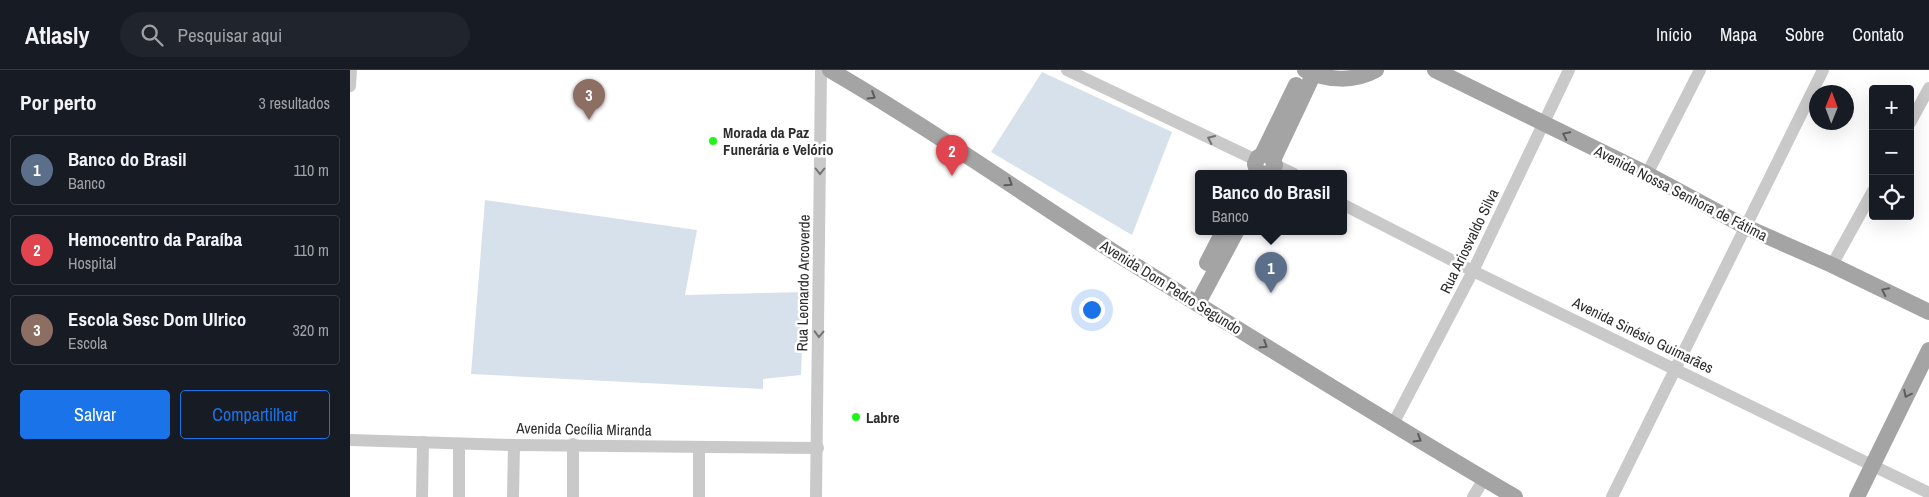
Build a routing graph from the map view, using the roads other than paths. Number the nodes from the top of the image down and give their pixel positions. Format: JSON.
{"nodes":[{"id":1,"x":351,"y":70,"type":"edge"},
{"id":2,"x":821,"y":70,"type":"edge"},
{"id":3,"x":830,"y":70,"type":"edge"},
{"id":4,"x":1067,"y":70,"type":"edge"},
{"id":5,"x":1376,"y":70,"type":"edge"},
{"id":6,"x":1435,"y":70,"type":"edge"},
{"id":7,"x":1569,"y":70,"type":"edge"},
{"id":8,"x":1700,"y":70,"type":"edge"},
{"id":9,"x":1823,"y":70,"type":"edge"},
{"id":10,"x":1307,"y":71,"type":"edge"},
{"id":11,"x":350,"y":86,"type":"edge"},
{"id":12,"x":1929,"y":88,"type":"edge"},
{"id":13,"x":1914,"y":116,"type":"edge"},
{"id":14,"x":1543,"y":123,"type":"junction"},
{"id":15,"x":1265,"y":168,"type":"edge"},
{"id":16,"x":1647,"y":174,"type":"junction"},
{"id":17,"x":1869,"y":198,"type":"edge"},
{"id":18,"x":1347,"y":207,"type":"edge"},
{"id":19,"x":1746,"y":227,"type":"junction"},
{"id":20,"x":1222,"y":235,"type":"edge"},
{"id":21,"x":1234,"y":235,"type":"edge"},
{"id":22,"x":1832,"y":265,"type":"junction"},
{"id":23,"x":1473,"y":271,"type":"junction"},
{"id":24,"x":1194,"y":300,"type":"junction"},
{"id":25,"x":1929,"y":312,"type":"edge"},
{"id":26,"x":1929,"y":350,"type":"edge"},
{"id":27,"x":1676,"y":369,"type":"junction"},
{"id":28,"x":1393,"y":424,"type":"junction"},
{"id":29,"x":350,"y":440,"type":"edge"},
{"id":30,"x":423,"y":442,"type":"junction"},
{"id":31,"x":460,"y":444,"type":"junction"},
{"id":32,"x":573,"y":444,"type":"junction"},
{"id":33,"x":514,"y":445,"type":"junction"},
{"id":34,"x":699,"y":447,"type":"junction"},
{"id":35,"x":818,"y":448,"type":"junction"},
{"id":36,"x":1873,"y":464,"type":"junction"},
{"id":37,"x":1484,"y":479,"type":"junction"},
{"id":38,"x":1929,"y":493,"type":"edge"},
{"id":39,"x":422,"y":497,"type":"edge"},
{"id":40,"x":459,"y":497,"type":"edge"},
{"id":41,"x":513,"y":497,"type":"edge"},
{"id":42,"x":573,"y":497,"type":"edge"},
{"id":43,"x":699,"y":497,"type":"edge"},
{"id":44,"x":816,"y":497,"type":"edge"},
{"id":45,"x":1473,"y":497,"type":"edge"},
{"id":46,"x":1515,"y":497,"type":"edge"},
{"id":47,"x":1612,"y":497,"type":"edge"},
{"id":48,"x":1857,"y":497,"type":"edge"}],
"edges":[{"from":1,"to":11,"type":"street"},
{"from":2,"to":35,"type":"street","name":"Rua Leonardo Arcoverde","one_way":true},
{"from":3,"to":24,"type":"main road","name":"Avenida Dom Pedro Segundo","one_way":true},
{"from":15,"to":4,"type":"street","one_way":true},
{"from":5,"to":10,"type":"main road"},
{"from":6,"to":14,"type":"main road","name":"Avenida Nossa Senhora de Fátima"},
{"from":7,"to":14,"type":"street","name":"Rua Ariosvaldo Silva"},
{"from":8,"to":16,"type":"street"},
{"from":9,"to":19,"type":"street"},
{"from":10,"to":15,"type":"main road"},
{"from":12,"to":13,"type":"street"},
{"from":16,"to":14,"type":"main road","name":"Avenida Nossa Senhora de Fátima","one_way":true},
{"from":14,"to":23,"type":"street","name":"Rua Ariosvaldo Silva"},
{"from":16,"to":19,"type":"main road","name":"Avenida Nossa Senhora de Fátima"},
{"from":17,"to":22,"type":"street"},
{"from":18,"to":23,"type":"street","name":"Avenida Sinésio Guimarães"},
{"from":19,"to":22,"type":"main road","name":"Avenida Nossa Senhora de Fátima"},
{"from":19,"to":27,"type":"street"},
{"from":20,"to":24,"type":"main road"},
{"from":21,"to":24,"type":"main road"},
{"from":25,"to":22,"type":"main road","name":"Avenida Nossa Senhora de Fátima","one_way":true},
{"from":23,"to":27,"type":"street","name":"Avenida Sinésio Guimarães"},
{"from":23,"to":28,"type":"street","name":"Rua Ariosvaldo Silva"},
{"from":24,"to":28,"type":"main road","name":"Avenida Dom Pedro Segundo","one_way":true},
{"from":26,"to":36,"type":"main road","one_way":true},
{"from":27,"to":36,"type":"street","name":"Avenida Sinésio Guimarães"},
{"from":27,"to":47,"type":"street"},
{"from":28,"to":37,"type":"main road","name":"Avenida Dom Pedro Segundo","one_way":true},
{"from":29,"to":30,"type":"street","name":"Avenida Cecília Miranda"},
{"from":30,"to":31,"type":"street","name":"Avenida Cecília Miranda"},
{"from":30,"to":39,"type":"street"},
{"from":31,"to":33,"type":"street","name":"Avenida Cecília Miranda"},
{"from":31,"to":40,"type":"street"},
{"from":32,"to":33,"type":"street","name":"Avenida Cecília Miranda"},
{"from":32,"to":34,"type":"street","name":"Avenida Cecília Miranda"},
{"from":32,"to":42,"type":"street"},
{"from":33,"to":41,"type":"street"},
{"from":34,"to":35,"type":"street","name":"Avenida Cecília Miranda"},
{"from":34,"to":43,"type":"street"},
{"from":35,"to":44,"type":"street","name":"Rua Leonardo Arcoverde"},
{"from":36,"to":38,"type":"street","name":"Avenida Sinésio Guimarães"},
{"from":36,"to":48,"type":"main road"},
{"from":37,"to":45,"type":"street"},
{"from":37,"to":46,"type":"main road","name":"Avenida Dom Pedro Segundo"}]}
